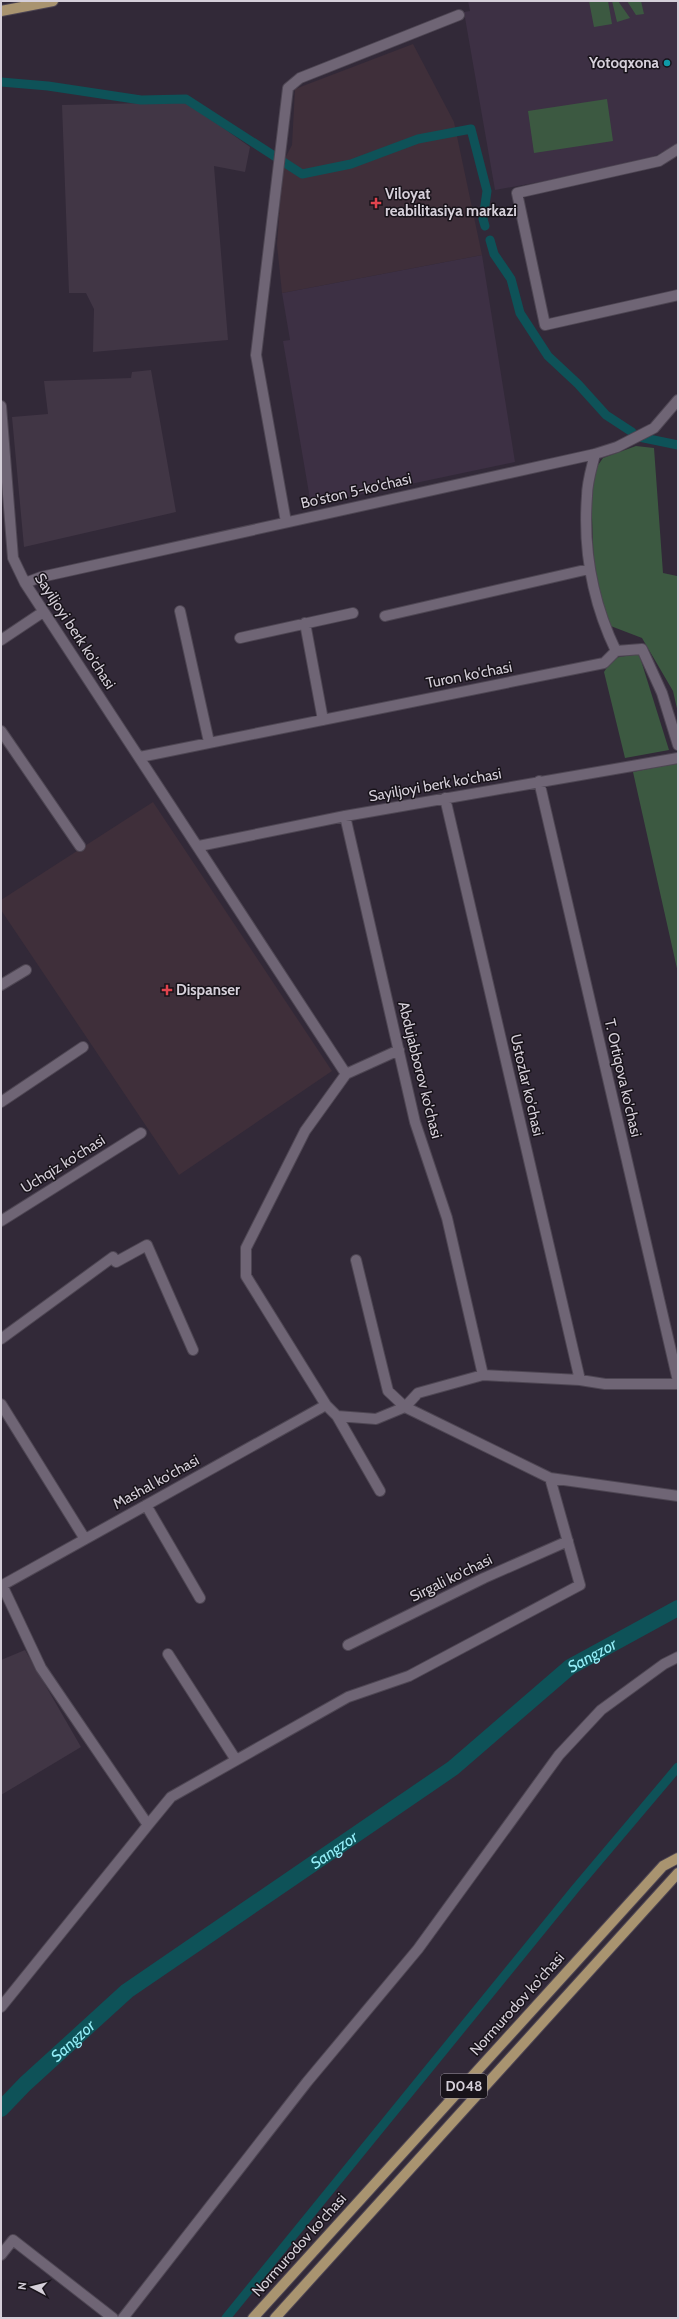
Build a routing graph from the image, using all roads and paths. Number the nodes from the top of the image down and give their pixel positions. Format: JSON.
{"nodes":[{"id":1,"x":53,"y":1,"type":"edge"},
{"id":2,"x":1,"y":11,"type":"edge"},
{"id":3,"x":459,"y":15,"type":"dead end"},
{"id":4,"x":678,"y":149,"type":"edge"},
{"id":5,"x":678,"y":295,"type":"edge"},
{"id":6,"x":678,"y":400,"type":"edge"},
{"id":7,"x":1,"y":406,"type":"edge"},
{"id":8,"x":595,"y":454,"type":"junction"},
{"id":9,"x":4,"y":483,"type":"edge"},
{"id":10,"x":286,"y":522,"type":"junction"},
{"id":11,"x":589,"y":569,"type":"junction"},
{"id":12,"x":25,"y":583,"type":"junction"},
{"id":13,"x":180,"y":611,"type":"dead end"},
{"id":14,"x":43,"y":612,"type":"junction"},
{"id":15,"x":354,"y":613,"type":"dead end"},
{"id":16,"x":385,"y":616,"type":"dead end"},
{"id":17,"x":305,"y":623,"type":"junction"},
{"id":18,"x":240,"y":638,"type":"dead end"},
{"id":19,"x":1,"y":640,"type":"edge"},
{"id":20,"x":616,"y":651,"type":"junction"},
{"id":21,"x":322,"y":720,"type":"junction"},
{"id":22,"x":1,"y":731,"type":"edge"},
{"id":23,"x":209,"y":742,"type":"junction"},
{"id":24,"x":678,"y":745,"type":"edge"},
{"id":25,"x":140,"y":757,"type":"junction"},
{"id":26,"x":678,"y":758,"type":"edge"},
{"id":27,"x":539,"y":781,"type":"junction"},
{"id":28,"x":445,"y":798,"type":"junction"},
{"id":29,"x":345,"y":816,"type":"junction"},
{"id":30,"x":80,"y":846,"type":"dead end"},
{"id":31,"x":199,"y":846,"type":"junction"},
{"id":32,"x":26,"y":970,"type":"dead end"},
{"id":33,"x":1,"y":985,"type":"edge"},
{"id":34,"x":84,"y":1047,"type":"dead end"},
{"id":35,"x":399,"y":1050,"type":"junction"},
{"id":36,"x":346,"y":1074,"type":"junction"},
{"id":37,"x":1,"y":1102,"type":"edge"},
{"id":38,"x":141,"y":1132,"type":"dead end"},
{"id":39,"x":1,"y":1221,"type":"edge"},
{"id":40,"x":356,"y":1260,"type":"dead end"},
{"id":41,"x":1,"y":1339,"type":"edge"},
{"id":42,"x":193,"y":1350,"type":"dead end"},
{"id":43,"x":483,"y":1375,"type":"junction"},
{"id":44,"x":580,"y":1380,"type":"junction"},
{"id":45,"x":678,"y":1383,"type":"edge"},
{"id":46,"x":1,"y":1404,"type":"edge"},
{"id":47,"x":326,"y":1405,"type":"junction"},
{"id":48,"x":404,"y":1407,"type":"junction"},
{"id":49,"x":337,"y":1416,"type":"junction"},
{"id":50,"x":550,"y":1478,"type":"junction"},
{"id":51,"x":380,"y":1491,"type":"dead end"},
{"id":52,"x":678,"y":1496,"type":"edge"},
{"id":53,"x":146,"y":1505,"type":"junction"},
{"id":54,"x":85,"y":1539,"type":"junction"},
{"id":55,"x":568,"y":1541,"type":"junction"},
{"id":56,"x":2,"y":1585,"type":"edge"},
{"id":57,"x":200,"y":1598,"type":"dead end"},
{"id":58,"x":348,"y":1645,"type":"dead end"},
{"id":59,"x":168,"y":1654,"type":"dead end"},
{"id":60,"x":678,"y":1657,"type":"edge"},
{"id":61,"x":236,"y":1760,"type":"junction"},
{"id":62,"x":148,"y":1825,"type":"junction"},
{"id":63,"x":678,"y":1858,"type":"edge"},
{"id":64,"x":678,"y":1873,"type":"edge"},
{"id":65,"x":2,"y":2003,"type":"edge"},
{"id":66,"x":1,"y":2255,"type":"edge"},
{"id":67,"x":113,"y":2318,"type":"edge"},
{"id":68,"x":123,"y":2318,"type":"edge"},
{"id":69,"x":253,"y":2318,"type":"edge"},
{"id":70,"x":275,"y":2318,"type":"edge"}],
"edges":[{"from":1,"to":2,"type":"main road"},
{"from":3,"to":10,"type":"street"},
{"from":4,"to":5,"type":"street"},
{"from":6,"to":8,"type":"street","name":"Bo'ston 5-ko'chasi"},
{"from":7,"to":9,"type":"street","name":"Sayiljoyi berk ko'chasi"},
{"from":8,"to":10,"type":"street","name":"Bo'ston 5-ko'chasi"},
{"from":8,"to":11,"type":"street"},
{"from":9,"to":12,"type":"street","name":"Sayiljoyi berk ko'chasi"},
{"from":10,"to":12,"type":"street","name":"Bo'ston 5-ko'chasi"},
{"from":11,"to":16,"type":"street"},
{"from":11,"to":20,"type":"street"},
{"from":12,"to":14,"type":"street","name":"Sayiljoyi berk ko'chasi"},
{"from":13,"to":23,"type":"street"},
{"from":14,"to":19,"type":"street"},
{"from":14,"to":25,"type":"street","name":"Sayiljoyi berk ko'chasi"},
{"from":15,"to":17,"type":"street"},
{"from":17,"to":18,"type":"street"},
{"from":17,"to":21,"type":"street"},
{"from":20,"to":21,"type":"street","name":"Turon ko'chasi"},
{"from":20,"to":24,"type":"street"},
{"from":21,"to":23,"type":"street","name":"Turon ko'chasi"},
{"from":22,"to":30,"type":"street"},
{"from":23,"to":25,"type":"street","name":"Turon ko'chasi"},
{"from":25,"to":31,"type":"street","name":"Sayiljoyi berk ko'chasi"},
{"from":26,"to":27,"type":"street","name":"Sayiljoyi berk ko'chasi"},
{"from":27,"to":28,"type":"street","name":"Sayiljoyi berk ko'chasi"},
{"from":27,"to":45,"type":"street","name":"T. Ortiqova ko'chasi"},
{"from":28,"to":29,"type":"street","name":"Sayiljoyi berk ko'chasi"},
{"from":28,"to":44,"type":"street","name":"Ustozlar ko'chasi"},
{"from":29,"to":31,"type":"street","name":"Sayiljoyi berk ko'chasi"},
{"from":29,"to":35,"type":"street","name":"Abdujabborov ko'chasi"},
{"from":31,"to":36,"type":"street","name":"Sayiljoyi berk ko'chasi"},
{"from":32,"to":33,"type":"street"},
{"from":34,"to":37,"type":"street"},
{"from":35,"to":36,"type":"street"},
{"from":35,"to":43,"type":"street","name":"Abdujabborov ko'chasi"},
{"from":36,"to":47,"type":"street"},
{"from":38,"to":39,"type":"street","name":"Uchqiz ko'chasi"},
{"from":40,"to":48,"type":"street"},
{"from":41,"to":42,"type":"street"},
{"from":43,"to":44,"type":"street"},
{"from":43,"to":48,"type":"street"},
{"from":44,"to":45,"type":"street"},
{"from":46,"to":54,"type":"street"},
{"from":47,"to":49,"type":"street"},
{"from":47,"to":53,"type":"street","name":"Mashal ko'chasi"},
{"from":48,"to":49,"type":"street"},
{"from":48,"to":50,"type":"street"},
{"from":49,"to":51,"type":"street"},
{"from":50,"to":52,"type":"street"},
{"from":50,"to":55,"type":"street"},
{"from":53,"to":54,"type":"street","name":"Mashal ko'chasi"},
{"from":53,"to":57,"type":"street"},
{"from":54,"to":56,"type":"street","name":"Mashal ko'chasi"},
{"from":55,"to":58,"type":"street","name":"Sirgali ko'chasi"},
{"from":55,"to":61,"type":"street"},
{"from":56,"to":62,"type":"street"},
{"from":59,"to":61,"type":"street"},
{"from":60,"to":68,"type":"street"},
{"from":61,"to":62,"type":"street"},
{"from":62,"to":65,"type":"street"},
{"from":63,"to":69,"type":"main road","name":"Normurodov ko'chasi","number":"D048"},
{"from":64,"to":70,"type":"main road","name":"Normurodov ko'chasi","number":"D048"},
{"from":66,"to":67,"type":"street"}]}
